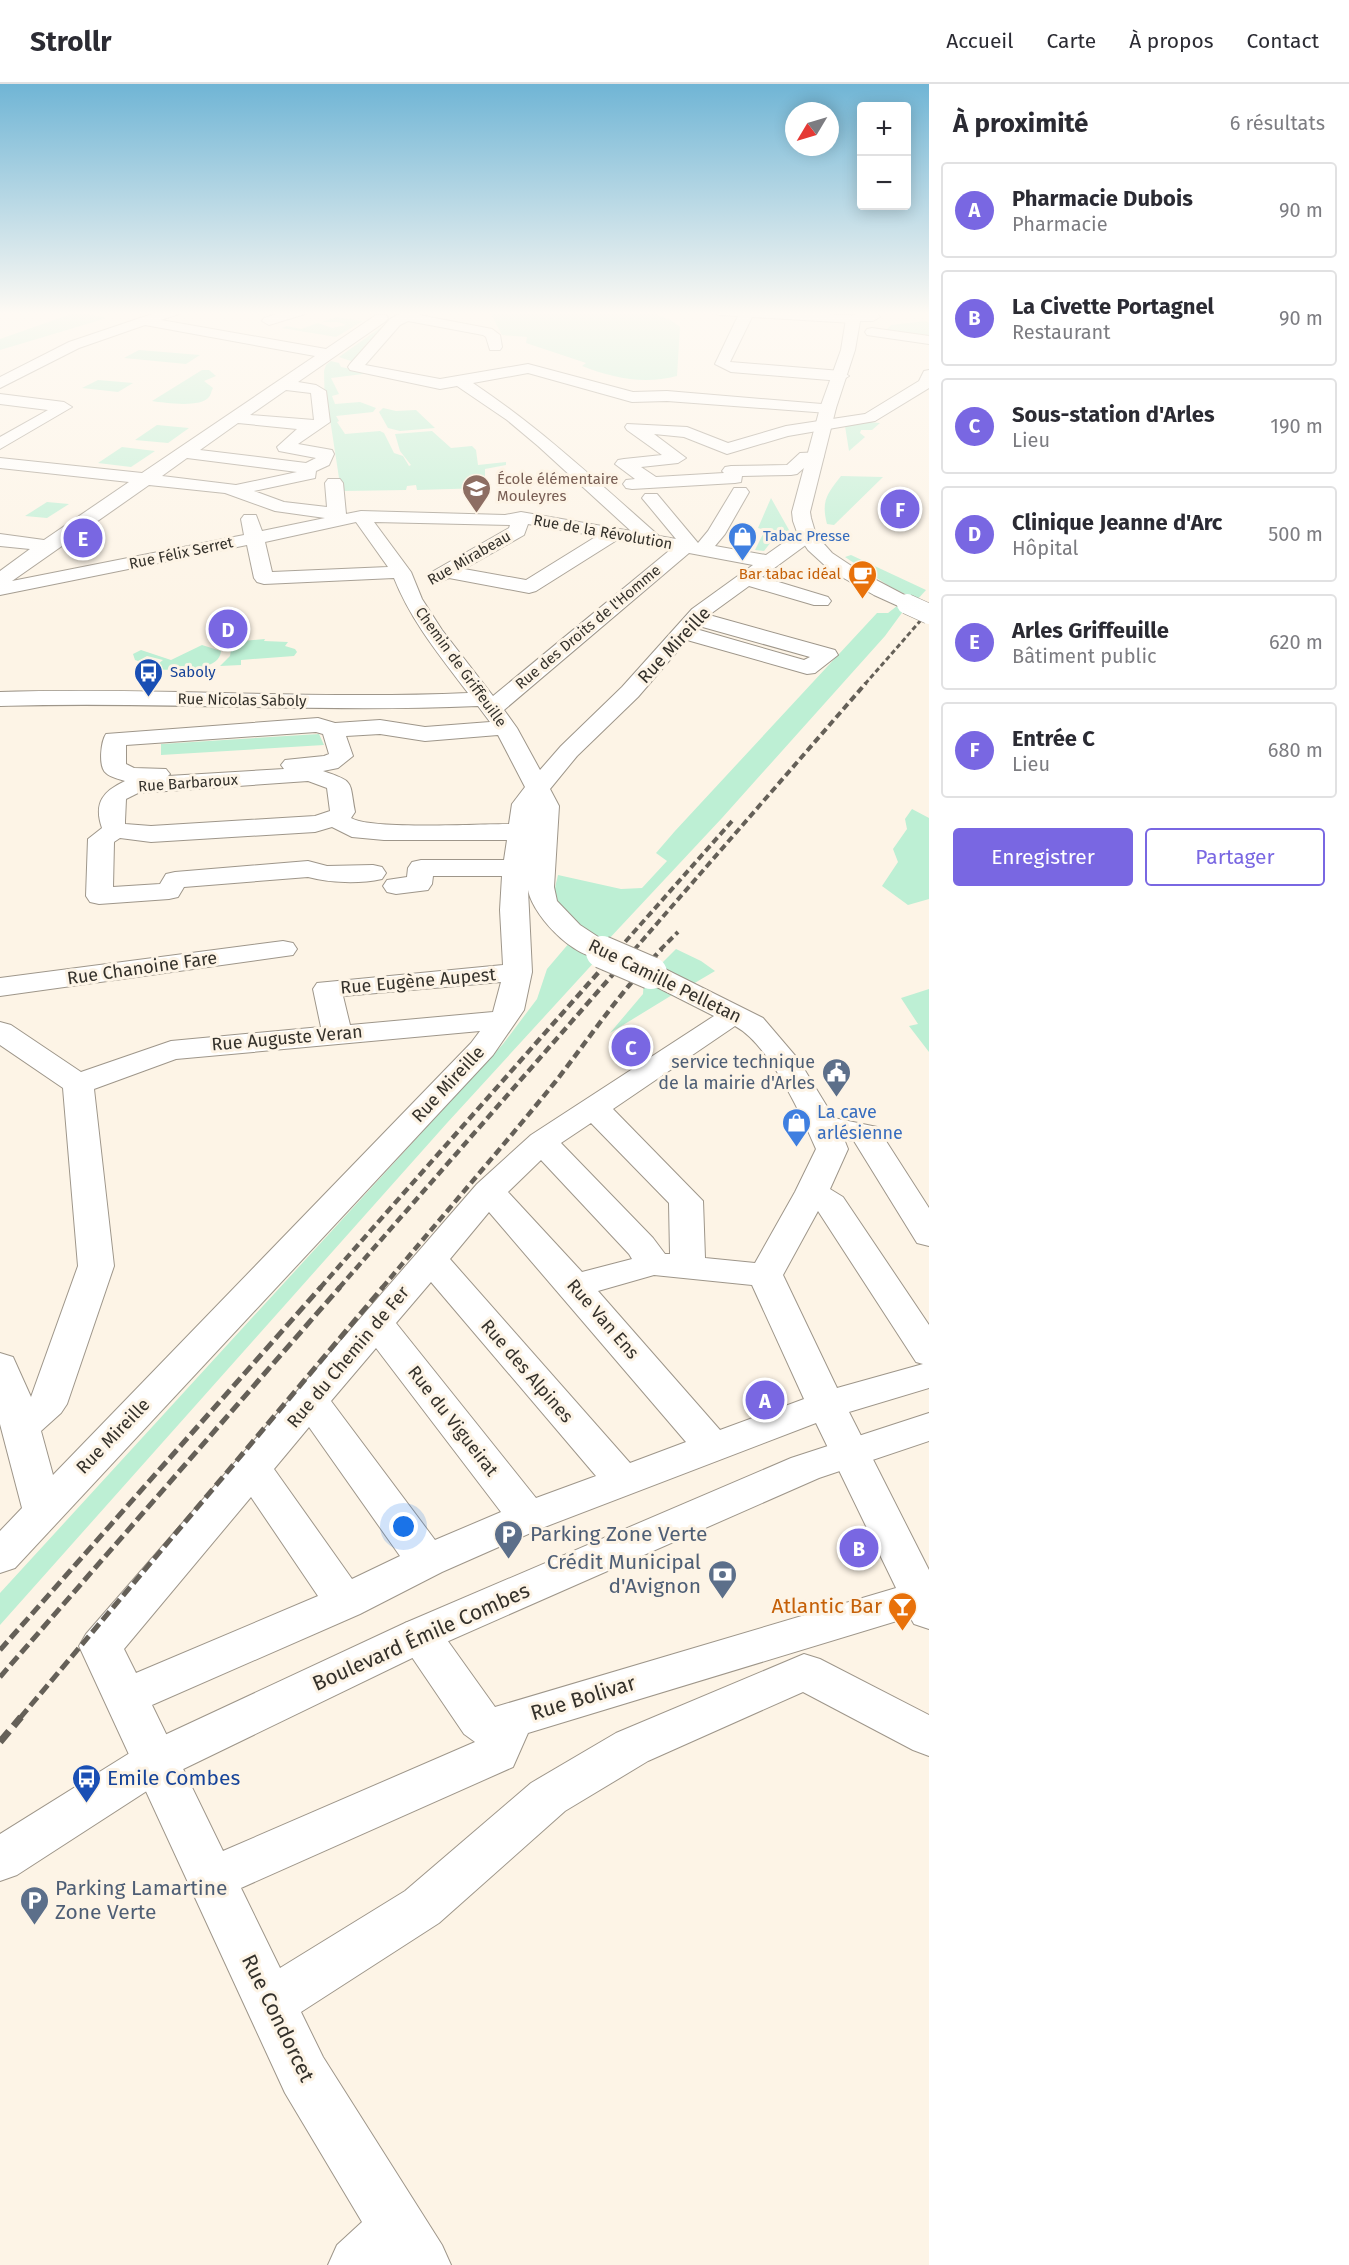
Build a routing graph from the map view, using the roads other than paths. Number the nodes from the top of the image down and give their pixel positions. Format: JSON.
{"nodes":[{"id":1,"x":54,"y":413,"type":"edge"},
{"id":2,"x":243,"y":413,"type":"edge"},
{"id":3,"x":321,"y":413,"type":"edge"},
{"id":4,"x":507,"y":413,"type":"edge"},
{"id":5,"x":794,"y":413,"type":"edge"},
{"id":6,"x":827,"y":413,"type":"edge"},
{"id":7,"x":880,"y":413,"type":"edge"},
{"id":8,"x":826,"y":417,"type":"junction"},
{"id":9,"x":235,"y":418,"type":"junction"},
{"id":10,"x":311,"y":426,"type":"junction"},
{"id":11,"x":0,"y":444,"type":"edge"},
{"id":12,"x":185,"y":453,"type":"junction"},
{"id":13,"x":816,"y":456,"type":"junction"},
{"id":14,"x":0,"y":463,"type":"edge"},
{"id":15,"x":307,"y":469,"type":"junction"},
{"id":16,"x":778,"y":470,"type":"junction"},
{"id":17,"x":147,"y":479,"type":"junction"},
{"id":18,"x":334,"y":483,"type":"dead end"},
{"id":19,"x":595,"y":487,"type":"junction"},
{"id":20,"x":237,"y":490,"type":"junction"},
{"id":21,"x":652,"y":490,"type":"junction"},
{"id":22,"x":744,"y":492,"type":"junction"},
{"id":23,"x":609,"y":501,"type":"junction"},
{"id":24,"x":337,"y":513,"type":"junction"},
{"id":25,"x":361,"y":516,"type":"junction"},
{"id":26,"x":521,"y":517,"type":"junction"},
{"id":27,"x":306,"y":519,"type":"junction"},
{"id":28,"x":252,"y":529,"type":"junction"},
{"id":29,"x":613,"y":534,"type":"junction"},
{"id":30,"x":0,"y":540,"type":"edge"},
{"id":31,"x":653,"y":541,"type":"junction"},
{"id":32,"x":811,"y":541,"type":"junction"},
{"id":33,"x":48,"y":546,"type":"junction"},
{"id":34,"x":693,"y":548,"type":"junction"},
{"id":35,"x":780,"y":559,"type":"junction"},
{"id":36,"x":834,"y":561,"type":"junction"},
{"id":37,"x":20,"y":565,"type":"junction"},
{"id":38,"x":401,"y":572,"type":"junction"},
{"id":39,"x":446,"y":572,"type":"junction"},
{"id":40,"x":77,"y":575,"type":"junction"},
{"id":41,"x":320,"y":575,"type":"junction"},
{"id":42,"x":748,"y":579,"type":"junction"},
{"id":43,"x":0,"y":581,"type":"edge"},
{"id":44,"x":0,"y":589,"type":"edge"},
{"id":45,"x":410,"y":592,"type":"junction"},
{"id":46,"x":821,"y":601,"type":"dead end"},
{"id":47,"x":929,"y":614,"type":"edge"},
{"id":48,"x":688,"y":625,"type":"junction"},
{"id":49,"x":0,"y":699,"type":"edge"},
{"id":50,"x":488,"y":704,"type":"junction"},
{"id":51,"x":506,"y":728,"type":"junction"},
{"id":52,"x":333,"y":730,"type":"junction"},
{"id":53,"x":575,"y":746,"type":"junction"},
{"id":54,"x":518,"y":752,"type":"junction"},
{"id":55,"x":537,"y":789,"type":"junction"},
{"id":56,"x":336,"y":819,"type":"junction"},
{"id":57,"x":115,"y":830,"type":"junction"},
{"id":58,"x":521,"y":832,"type":"junction"},
{"id":59,"x":516,"y":868,"type":"junction"},
{"id":60,"x":283,"y":949,"type":"dead end"},
{"id":61,"x":518,"y":972,"type":"junction"},
{"id":62,"x":0,"y":987,"type":"edge"},
{"id":63,"x":720,"y":1014,"type":"junction"},
{"id":64,"x":502,"y":1020,"type":"junction"},
{"id":65,"x":0,"y":1031,"type":"edge"},
{"id":66,"x":337,"y":1034,"type":"junction"},
{"id":67,"x":78,"y":1084,"type":"junction"},
{"id":68,"x":594,"y":1108,"type":"junction"},
{"id":69,"x":822,"y":1125,"type":"junction"},
{"id":70,"x":543,"y":1142,"type":"junction"},
{"id":71,"x":489,"y":1191,"type":"junction"},
{"id":72,"x":812,"y":1192,"type":"junction"},
{"id":73,"x":929,"y":1235,"type":"edge"},
{"id":74,"x":431,"y":1260,"type":"junction"},
{"id":75,"x":654,"y":1264,"type":"junction"},
{"id":76,"x":688,"y":1267,"type":"junction"},
{"id":77,"x":765,"y":1275,"type":"junction"},
{"id":78,"x":574,"y":1286,"type":"junction"},
{"id":79,"x":377,"y":1324,"type":"junction"},
{"id":80,"x":929,"y":1353,"type":"edge"},
{"id":81,"x":0,"y":1366,"type":"edge"},
{"id":82,"x":929,"y":1375,"type":"edge"},
{"id":83,"x":311,"y":1401,"type":"junction"},
{"id":84,"x":826,"y":1405,"type":"junction"},
{"id":85,"x":929,"y":1428,"type":"edge"},
{"id":86,"x":15,"y":1436,"type":"edge"},
{"id":87,"x":714,"y":1449,"type":"junction"},
{"id":88,"x":849,"y":1453,"type":"junction"},
{"id":89,"x":254,"y":1469,"type":"junction"},
{"id":90,"x":624,"y":1482,"type":"junction"},
{"id":91,"x":43,"y":1510,"type":"junction"},
{"id":92,"x":528,"y":1517,"type":"junction"},
{"id":93,"x":0,"y":1557,"type":"edge"},
{"id":94,"x":427,"y":1561,"type":"junction"},
{"id":95,"x":345,"y":1602,"type":"junction"},
{"id":96,"x":925,"y":1604,"type":"edge"},
{"id":97,"x":420,"y":1635,"type":"junction"},
{"id":98,"x":125,"y":1697,"type":"junction"},
{"id":99,"x":504,"y":1737,"type":"junction"},
{"id":100,"x":929,"y":1737,"type":"edge"},
{"id":101,"x":157,"y":1760,"type":"junction"},
{"id":102,"x":0,"y":1860,"type":"edge"},
{"id":103,"x":210,"y":1879,"type":"junction"},
{"id":104,"x":270,"y":2003,"type":"junction"},
{"id":105,"x":410,"y":2247,"type":"edge"},
{"id":106,"x":357,"y":2265,"type":"edge"}],
"edges":[{"from":1,"to":11,"type":"street"},
{"from":2,"to":9,"type":"street"},
{"from":3,"to":10,"type":"street"},
{"from":4,"to":19,"type":"street"},
{"from":5,"to":8,"type":"street"},
{"from":6,"to":8,"type":"street"},
{"from":7,"to":8,"type":"street"},
{"from":8,"to":13,"type":"street"},
{"from":8,"to":21,"type":"street"},
{"from":9,"to":10,"type":"street"},
{"from":9,"to":12,"type":"street"},
{"from":10,"to":15,"type":"street"},
{"from":12,"to":15,"type":"street"},
{"from":12,"to":17,"type":"street"},
{"from":13,"to":16,"type":"street"},
{"from":13,"to":32,"type":"street"},
{"from":14,"to":17,"type":"street"},
{"from":15,"to":20,"type":"street"},
{"from":16,"to":21,"type":"street"},
{"from":16,"to":22,"type":"street"},
{"from":17,"to":20,"type":"street"},
{"from":17,"to":33,"type":"street"},
{"from":18,"to":24,"type":"street"},
{"from":19,"to":21,"type":"street"},
{"from":19,"to":23,"type":"street"},
{"from":20,"to":27,"type":"street"},
{"from":21,"to":22,"type":"street"},
{"from":21,"to":23,"type":"street"},
{"from":21,"to":34,"type":"street"},
{"from":22,"to":34,"type":"street","name":"Rue des Droits de l'Homme"},
{"from":23,"to":31,"type":"street"},
{"from":24,"to":25,"type":"street"},
{"from":24,"to":27,"type":"street"},
{"from":25,"to":26,"type":"street","name":"Rue de la Révolution"},
{"from":25,"to":27,"type":"street","name":"Rue Félix Serret"},
{"from":25,"to":38,"type":"street","name":"Chemin de Griffeuille"},
{"from":26,"to":29,"type":"street","name":"Rue de la Révolution"},
{"from":26,"to":39,"type":"street","name":"Rue Mirabeau"},
{"from":27,"to":28,"type":"street","name":"Rue Félix Serret"},
{"from":27,"to":41,"type":"street"},
{"from":28,"to":40,"type":"street","name":"Rue Félix Serret"},
{"from":28,"to":41,"type":"street"},
{"from":29,"to":31,"type":"street","name":"Rue de la Révolution"},
{"from":29,"to":39,"type":"street"},
{"from":30,"to":33,"type":"street"},
{"from":31,"to":34,"type":"street","name":"Rue de la Révolution"},
{"from":32,"to":35,"type":"street","name":"Rue Mireille"},
{"from":32,"to":36,"type":"street"},
{"from":33,"to":37,"type":"street"},
{"from":34,"to":35,"type":"street","name":"Rue de la Révolution"},
{"from":34,"to":50,"type":"street","name":"Rue des Droits de l'Homme"},
{"from":35,"to":36,"type":"street","name":"Rue de la Révolution"},
{"from":35,"to":42,"type":"street","name":"Rue Mireille"},
{"from":36,"to":47,"type":"street","bridge":true},
{"from":37,"to":40,"type":"street"},
{"from":37,"to":43,"type":"street"},
{"from":38,"to":41,"type":"street"},
{"from":38,"to":45,"type":"street","name":"Chemin de Griffeuille"},
{"from":39,"to":45,"type":"street","name":"Rue Mirabeau"},
{"from":40,"to":44,"type":"street","name":"Rue Félix Serret"},
{"from":42,"to":46,"type":"street"},
{"from":42,"to":48,"type":"street","name":"Rue Mireille"},
{"from":45,"to":50,"type":"street","name":"Chemin de Griffeuille"},
{"from":48,"to":48,"type":"street"},
{"from":48,"to":53,"type":"street","name":"Rue Mireille"},
{"from":49,"to":50,"type":"street","name":"Rue Nicolas Saboly"},
{"from":50,"to":51,"type":"street","name":"Chemin de Griffeuille"},
{"from":51,"to":52,"type":"street"},
{"from":51,"to":54,"type":"street","name":"Chemin de Griffeuille"},
{"from":52,"to":52,"type":"street"},
{"from":53,"to":54,"type":"street"},
{"from":53,"to":55,"type":"street","name":"Rue Mireille"},
{"from":54,"to":55,"type":"street","name":"Chemin de Griffeuille"},
{"from":55,"to":58,"type":"street","name":"Rue Mireille"},
{"from":55,"to":63,"type":"street","name":"Rue Camille Pelletan","bridge":true},
{"from":56,"to":57,"type":"street"},
{"from":56,"to":57,"type":"street","name":"Rue Barbaroux"},
{"from":56,"to":58,"type":"street"},
{"from":57,"to":59,"type":"street"},
{"from":58,"to":59,"type":"street","name":"Rue Mireille"},
{"from":59,"to":61,"type":"street","name":"Rue Mireille"},
{"from":60,"to":62,"type":"street","name":"Rue Chanoine Fare"},
{"from":61,"to":64,"type":"street","name":"Rue Mireille"},
{"from":61,"to":66,"type":"street","name":"Rue Eugène Aupest"},
{"from":63,"to":68,"type":"street","name":"Rue du Chemin de Fer"},
{"from":63,"to":69,"type":"street","name":"Rue Camille Pelletan"},
{"from":64,"to":66,"type":"street","name":"Rue Auguste Veran"},
{"from":64,"to":91,"type":"street","name":"Rue Mireille"},
{"from":65,"to":67,"type":"street"},
{"from":66,"to":67,"type":"street","name":"Rue Auguste Veran"},
{"from":67,"to":86,"type":"street"},
{"from":68,"to":70,"type":"street","name":"Rue du Chemin de Fer"},
{"from":68,"to":76,"type":"street"},
{"from":69,"to":72,"type":"street","name":"Rue Camille Pelletan"},
{"from":69,"to":73,"type":"street"},
{"from":70,"to":71,"type":"street","name":"Rue du Chemin de Fer"},
{"from":70,"to":75,"type":"street"},
{"from":71,"to":74,"type":"street","name":"Rue du Chemin de Fer"},
{"from":71,"to":78,"type":"street","name":"Rue Van Ens"},
{"from":72,"to":77,"type":"street","name":"Rue Camille Pelletan"},
{"from":72,"to":80,"type":"street"},
{"from":74,"to":79,"type":"street","name":"Rue du Chemin de Fer"},
{"from":74,"to":90,"type":"street","name":"Rue des Alpines"},
{"from":75,"to":76,"type":"street"},
{"from":75,"to":78,"type":"street"},
{"from":76,"to":77,"type":"street"},
{"from":77,"to":84,"type":"street"},
{"from":78,"to":87,"type":"street","name":"Rue Van Ens"},
{"from":79,"to":83,"type":"street","name":"Rue du Chemin de Fer"},
{"from":79,"to":92,"type":"street","name":"Rue du Vigueirat"},
{"from":81,"to":86,"type":"street"},
{"from":82,"to":84,"type":"street"},
{"from":83,"to":89,"type":"street","name":"Rue du Chemin de Fer"},
{"from":83,"to":94,"type":"street"},
{"from":84,"to":87,"type":"street"},
{"from":84,"to":88,"type":"street"},
{"from":85,"to":88,"type":"street","name":"Boulevard Émile Combes"},
{"from":86,"to":91,"type":"street"},
{"from":87,"to":90,"type":"street"},
{"from":88,"to":96,"type":"street"},
{"from":88,"to":97,"type":"street","name":"Boulevard Émile Combes"},
{"from":89,"to":95,"type":"street"},
{"from":89,"to":98,"type":"street","name":"Rue du Chemin de Fer"},
{"from":90,"to":92,"type":"street"},
{"from":91,"to":93,"type":"street","name":"Rue Mireille"},
{"from":92,"to":94,"type":"street"},
{"from":94,"to":95,"type":"street"},
{"from":95,"to":98,"type":"street"},
{"from":96,"to":99,"type":"street","name":"Rue Bolivar"},
{"from":97,"to":99,"type":"street"},
{"from":97,"to":101,"type":"street","name":"Boulevard Émile Combes"},
{"from":98,"to":101,"type":"street","name":"Rue du Chemin de Fer"},
{"from":99,"to":103,"type":"street","name":"Rue Bolivar"},
{"from":100,"to":104,"type":"street"},
{"from":101,"to":102,"type":"street","name":"Boulevard Émile Combes"},
{"from":101,"to":103,"type":"street","name":"Rue Condorcet"},
{"from":103,"to":104,"type":"street","name":"Rue Condorcet"},
{"from":104,"to":105,"type":"street","name":"Rue Condorcet"},
{"from":105,"to":106,"type":"street"}]}
